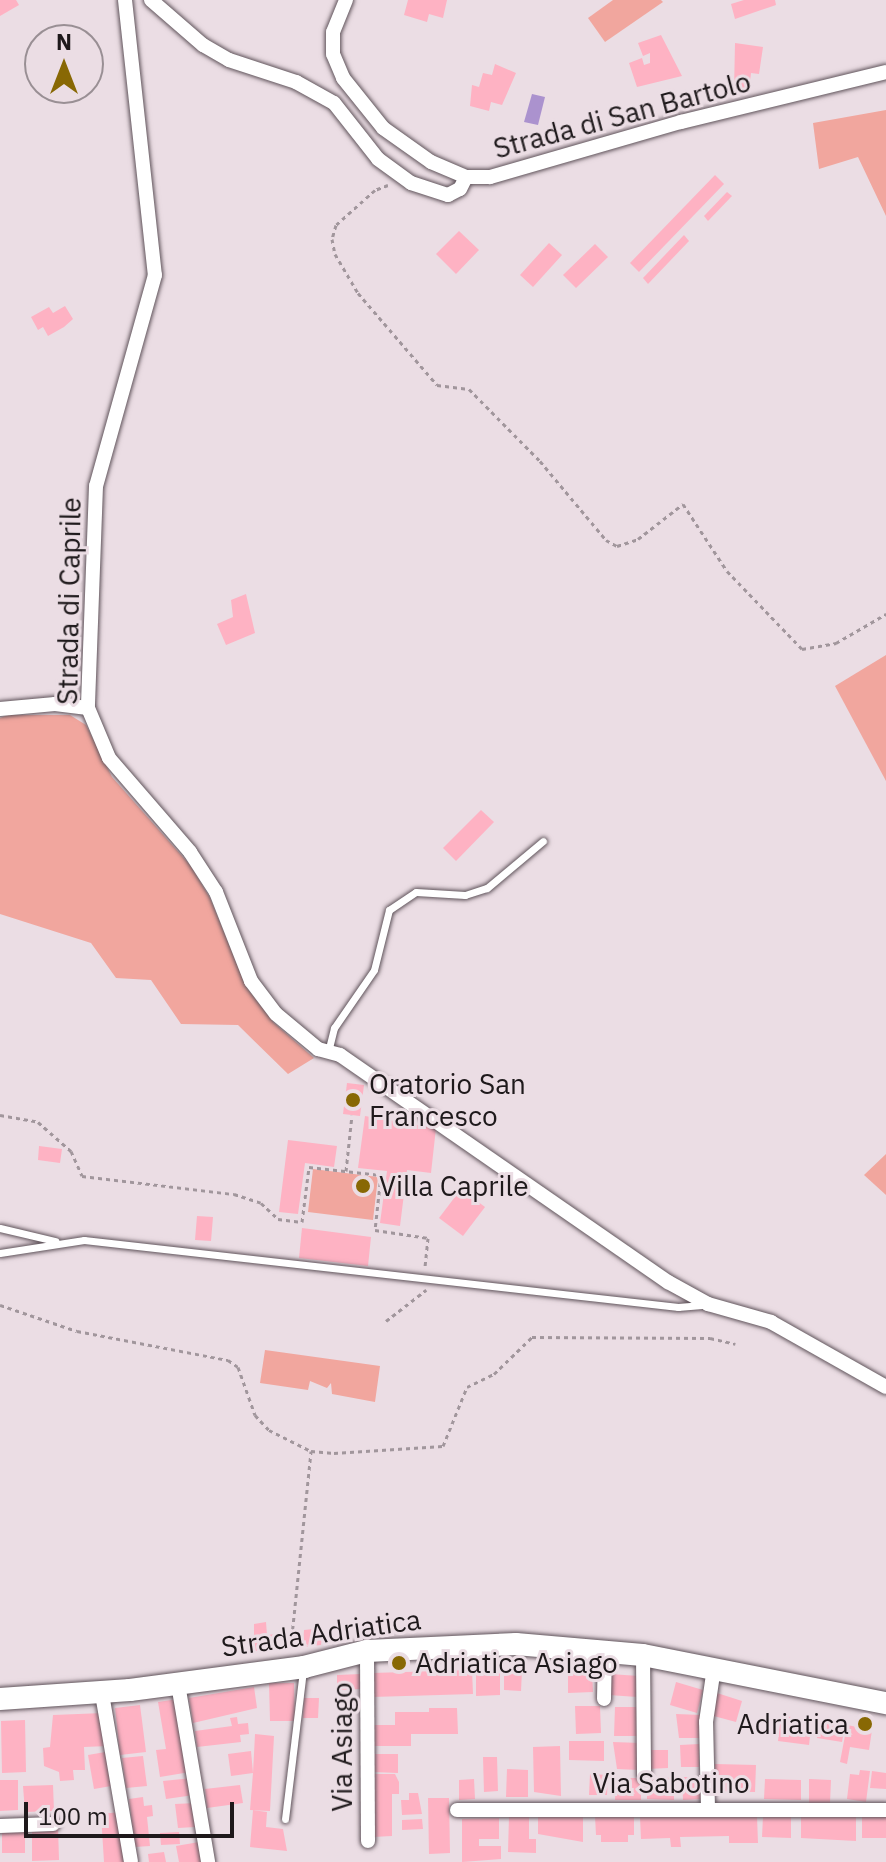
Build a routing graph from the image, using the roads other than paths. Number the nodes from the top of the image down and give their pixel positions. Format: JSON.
{"nodes":[{"id":1,"x":125,"y":0,"type":"edge"},
{"id":2,"x":151,"y":0,"type":"edge"},
{"id":3,"x":346,"y":0,"type":"edge"},
{"id":4,"x":886,"y":72,"type":"edge"},
{"id":5,"x":466,"y":177,"type":"junction"},
{"id":6,"x":88,"y":708,"type":"junction"},
{"id":7,"x":0,"y":709,"type":"edge"},
{"id":8,"x":543,"y":841,"type":"dead end"},
{"id":9,"x":328,"y":1052,"type":"junction"},
{"id":10,"x":0,"y":1228,"type":"edge"},
{"id":11,"x":57,"y":1242,"type":"junction"},
{"id":12,"x":0,"y":1253,"type":"edge"},
{"id":13,"x":708,"y":1304,"type":"junction"},
{"id":14,"x":886,"y":1387,"type":"edge"},
{"id":15,"x":367,"y":1651,"type":"junction"},
{"id":16,"x":605,"y":1651,"type":"junction"},
{"id":17,"x":643,"y":1655,"type":"junction"},
{"id":18,"x":304,"y":1667,"type":"junction"},
{"id":19,"x":714,"y":1668,"type":"junction"},
{"id":20,"x":178,"y":1684,"type":"junction"},
{"id":21,"x":102,"y":1694,"type":"junction"},
{"id":22,"x":0,"y":1699,"type":"edge"},
{"id":23,"x":604,"y":1699,"type":"dead end"},
{"id":24,"x":886,"y":1703,"type":"edge"},
{"id":25,"x":644,"y":1776,"type":"dead end"},
{"id":26,"x":708,"y":1808,"type":"junction"},
{"id":27,"x":457,"y":1810,"type":"dead end"},
{"id":28,"x":886,"y":1810,"type":"edge"},
{"id":29,"x":285,"y":1819,"type":"dead end"},
{"id":30,"x":53,"y":1824,"type":"dead end"},
{"id":31,"x":0,"y":1826,"type":"edge"},
{"id":32,"x":368,"y":1841,"type":"dead end"},
{"id":33,"x":131,"y":1862,"type":"edge"},
{"id":34,"x":208,"y":1862,"type":"edge"}],
"edges":[{"from":1,"to":6,"type":"street","name":"Strada di Caprile"},
{"from":2,"to":5,"type":"street"},
{"from":3,"to":5,"type":"street","name":"Strada di San Bartolo"},
{"from":4,"to":5,"type":"street","name":"Strada di San Bartolo"},
{"from":6,"to":7,"type":"street"},
{"from":6,"to":9,"type":"street","name":"Strada di Caprile"},
{"from":8,"to":9,"type":"lane"},
{"from":9,"to":13,"type":"street","name":"Strada di Caprile"},
{"from":10,"to":11,"type":"lane"},
{"from":11,"to":12,"type":"lane"},
{"from":11,"to":13,"type":"lane"},
{"from":13,"to":14,"type":"street","name":"Strada di Caprile"},
{"from":15,"to":16,"type":"main road","name":"Strada Adriatica"},
{"from":15,"to":18,"type":"main road","name":"Strada Adriatica"},
{"from":15,"to":32,"type":"street","name":"Via Asiago"},
{"from":16,"to":17,"type":"main road","name":"Strada Adriatica"},
{"from":16,"to":23,"type":"street"},
{"from":17,"to":19,"type":"main road","name":"Strada Adriatica"},
{"from":17,"to":25,"type":"street"},
{"from":18,"to":20,"type":"main road","name":"Strada Adriatica"},
{"from":18,"to":29,"type":"lane"},
{"from":19,"to":24,"type":"main road","name":"Strada Adriatica"},
{"from":19,"to":26,"type":"street"},
{"from":20,"to":21,"type":"main road","name":"Strada Adriatica"},
{"from":20,"to":34,"type":"street"},
{"from":21,"to":22,"type":"main road","name":"Strada Adriatica"},
{"from":21,"to":33,"type":"street"},
{"from":26,"to":27,"type":"street","name":"Via Sabotino"},
{"from":26,"to":28,"type":"street","name":"Via Sabotino"},
{"from":30,"to":31,"type":"street"}]}
